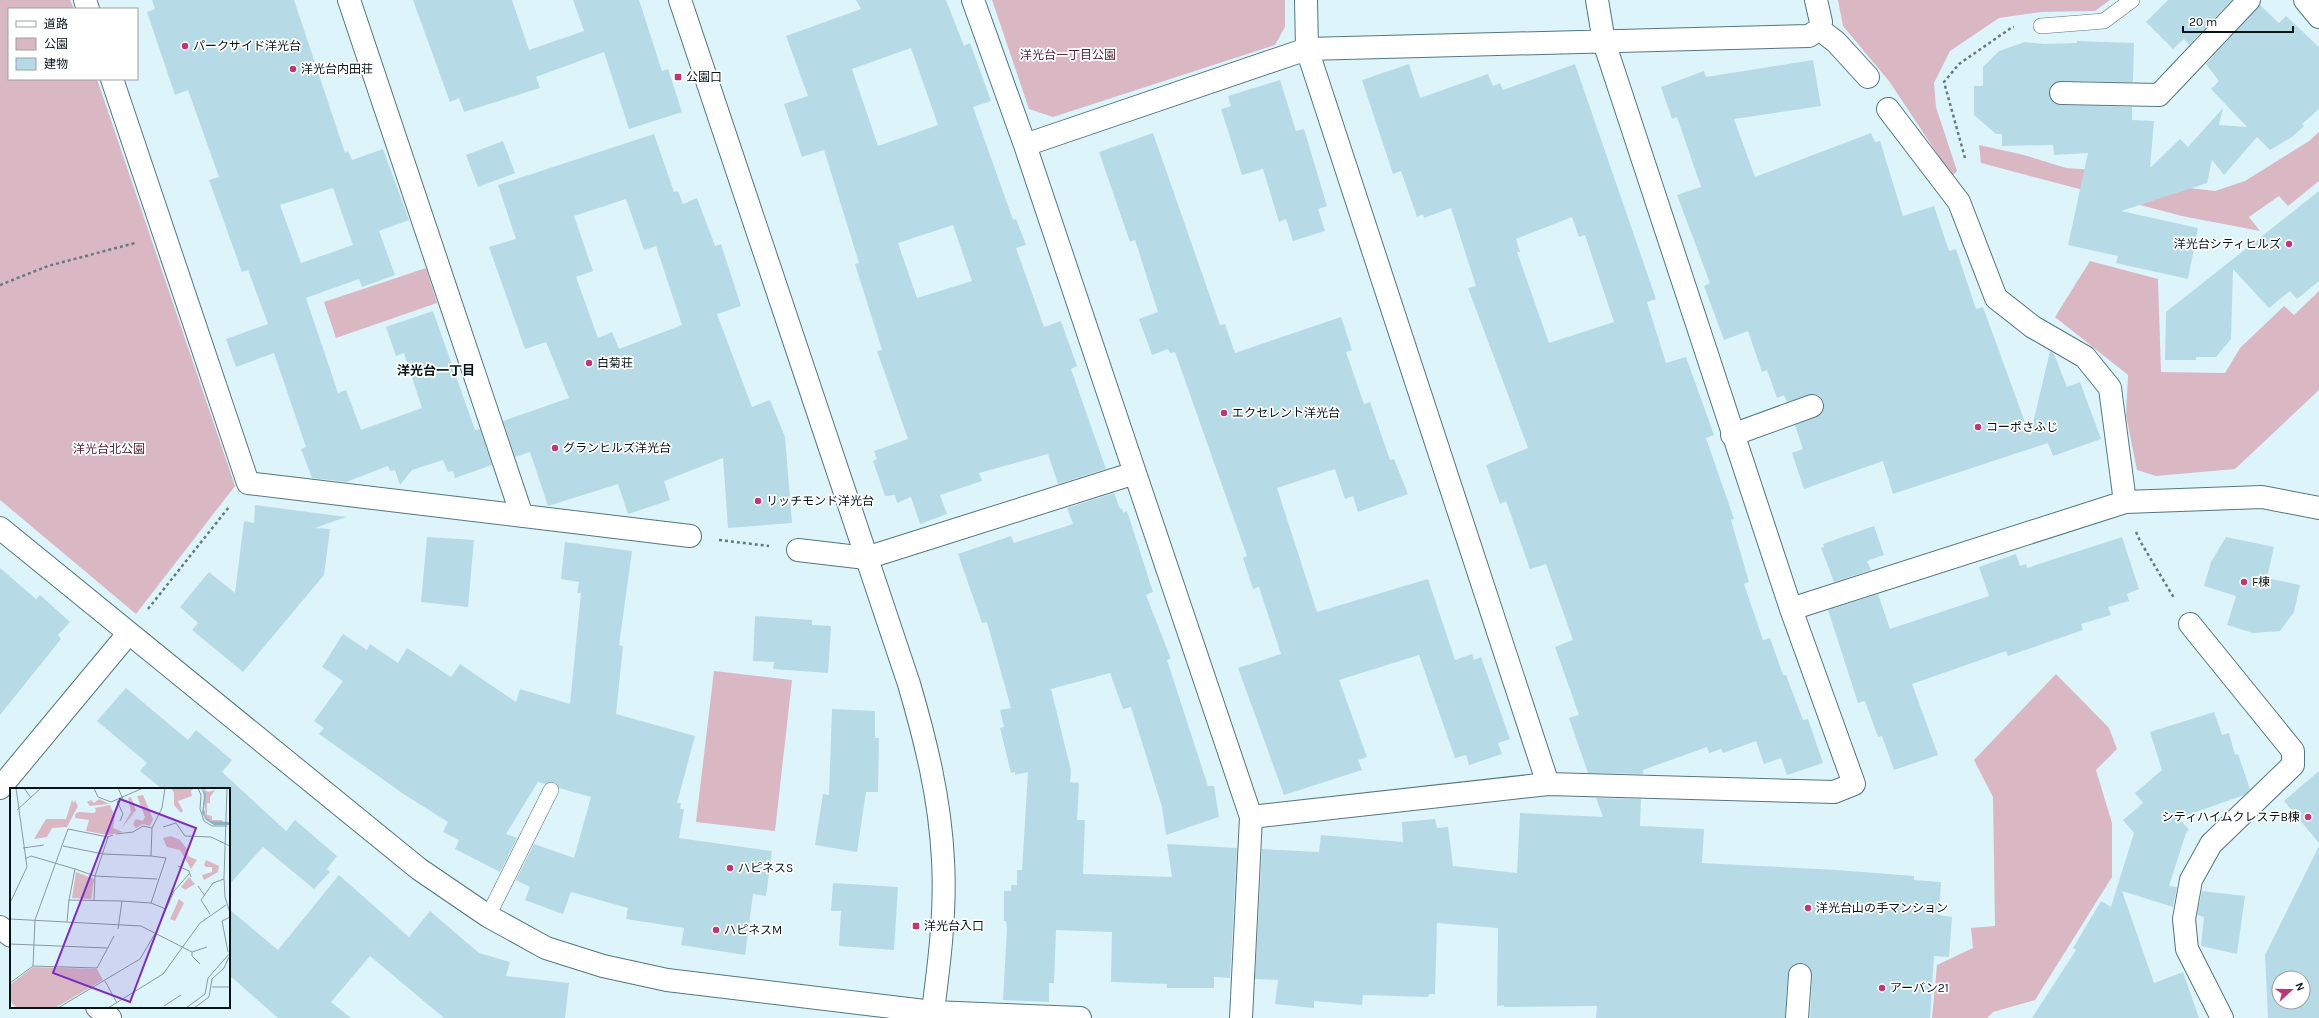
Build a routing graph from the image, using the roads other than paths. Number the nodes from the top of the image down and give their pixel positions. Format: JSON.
{"nodes":[{"id":1,"x":349,"y":0,"type":"edge"},
{"id":2,"x":680,"y":0,"type":"edge"},
{"id":3,"x":973,"y":0,"type":"edge"},
{"id":4,"x":1306,"y":0,"type":"edge"},
{"id":5,"x":1597,"y":0,"type":"edge"},
{"id":6,"x":1816,"y":0,"type":"edge"},
{"id":7,"x":2132,"y":0,"type":"edge"},
{"id":8,"x":2249,"y":0,"type":"edge"},
{"id":9,"x":2305,"y":0,"type":"edge"},
{"id":10,"x":2319,"y":17,"type":"edge"},
{"id":11,"x":2041,"y":26,"type":"road end"},
{"id":12,"x":1819,"y":29,"type":"junction"},
{"id":13,"x":1604,"y":42,"type":"junction"},
{"id":14,"x":1307,"y":49,"type":"junction"},
{"id":15,"x":1868,"y":77,"type":"dead end"},
{"id":16,"x":112,"y":80,"type":"edge"},
{"id":17,"x":2061,"y":93,"type":"dead end"},
{"id":18,"x":1888,"y":109,"type":"dead end"},
{"id":19,"x":1025,"y":145,"type":"junction"},
{"id":20,"x":1812,"y":406,"type":"dead end"},
{"id":21,"x":1732,"y":435,"type":"junction"},
{"id":22,"x":1135,"y":473,"type":"junction"},
{"id":23,"x":2125,"y":502,"type":"junction"},
{"id":24,"x":2319,"y":508,"type":"edge"},
{"id":25,"x":522,"y":516,"type":"junction"},
{"id":26,"x":0,"y":528,"type":"edge"},
{"id":27,"x":690,"y":536,"type":"road end"},
{"id":28,"x":798,"y":550,"type":"road end"},
{"id":29,"x":866,"y":558,"type":"junction"},
{"id":30,"x":1791,"y":609,"type":"junction"},
{"id":31,"x":2190,"y":624,"type":"road end"},
{"id":32,"x":128,"y":634,"type":"junction"},
{"id":33,"x":1548,"y":784,"type":"junction"},
{"id":34,"x":0,"y":788,"type":"edge"},
{"id":35,"x":551,"y":790,"type":"dead end"},
{"id":36,"x":1251,"y":817,"type":"junction"},
{"id":37,"x":488,"y":916,"type":"junction"},
{"id":38,"x":0,"y":927,"type":"edge"},
{"id":39,"x":10,"y":935,"type":"edge"},
{"id":40,"x":1800,"y":975,"type":"dead end"},
{"id":41,"x":98,"y":1008,"type":"edge"},
{"id":42,"x":933,"y":1015,"type":"edge"},
{"id":43,"x":110,"y":1018,"type":"edge"},
{"id":44,"x":1080,"y":1018,"type":"edge"},
{"id":45,"x":1241,"y":1018,"type":"edge"},
{"id":46,"x":1797,"y":1018,"type":"edge"},
{"id":47,"x":2222,"y":1018,"type":"edge"}],
"edges":[{"from":1,"to":25,"type":"street"},
{"from":2,"to":29,"type":"street"},
{"from":3,"to":19,"type":"street"},
{"from":4,"to":14,"type":"street"},
{"from":5,"to":13,"type":"street"},
{"from":6,"to":12,"type":"street"},
{"from":7,"to":11,"type":"lane"},
{"from":8,"to":17,"type":"street"},
{"from":9,"to":10,"type":"street"},
{"from":12,"to":13,"type":"street"},
{"from":12,"to":15,"type":"street"},
{"from":13,"to":14,"type":"street"},
{"from":13,"to":21,"type":"street"},
{"from":14,"to":19,"type":"street"},
{"from":14,"to":33,"type":"street"},
{"from":16,"to":25,"type":"street"},
{"from":18,"to":23,"type":"street"},
{"from":19,"to":22,"type":"street"},
{"from":20,"to":21,"type":"street"},
{"from":21,"to":30,"type":"street"},
{"from":22,"to":29,"type":"street"},
{"from":22,"to":36,"type":"street"},
{"from":23,"to":24,"type":"street"},
{"from":23,"to":30,"type":"street"},
{"from":25,"to":27,"type":"street"},
{"from":26,"to":32,"type":"street"},
{"from":28,"to":29,"type":"street"},
{"from":29,"to":42,"type":"street"},
{"from":30,"to":33,"type":"street"},
{"from":31,"to":47,"type":"street"},
{"from":32,"to":34,"type":"street"},
{"from":32,"to":37,"type":"street"},
{"from":33,"to":36,"type":"street"},
{"from":35,"to":37,"type":"lane"},
{"from":36,"to":45,"type":"street"},
{"from":37,"to":42,"type":"street"},
{"from":38,"to":39,"type":"street"},
{"from":40,"to":46,"type":"street"},
{"from":41,"to":43,"type":"street"},
{"from":42,"to":44,"type":"street"}]}
